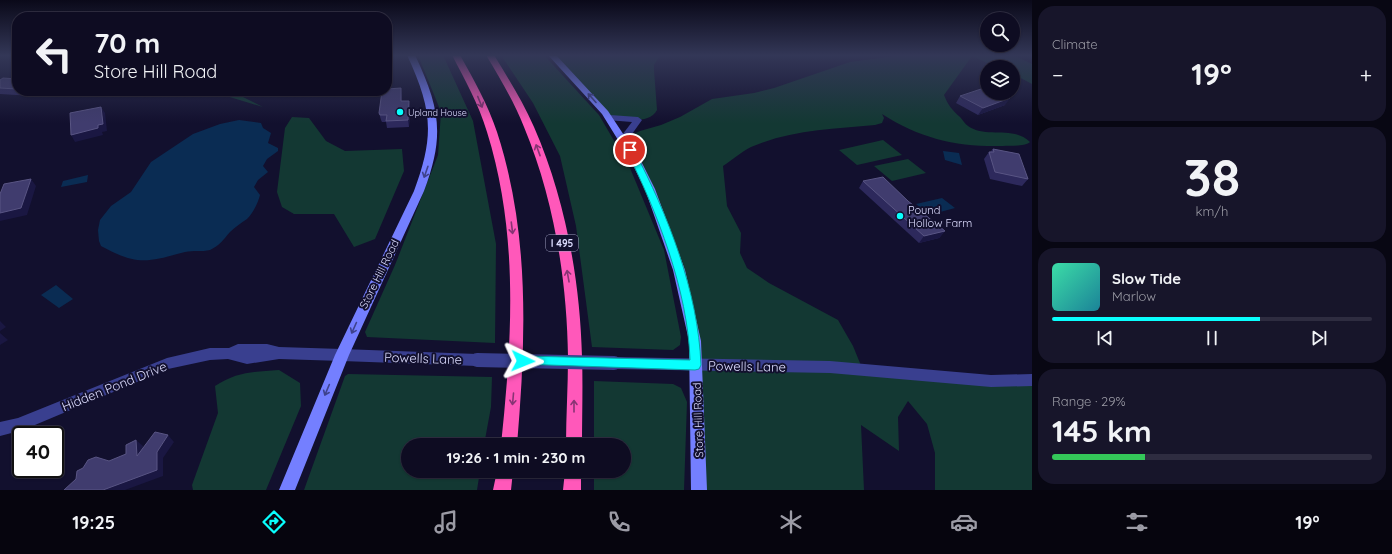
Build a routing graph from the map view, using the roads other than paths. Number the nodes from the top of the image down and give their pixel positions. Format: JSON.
{"nodes":[{"id":1,"x":422,"y":78,"type":"edge"},
{"id":2,"x":469,"y":78,"type":"edge"},
{"id":3,"x":505,"y":78,"type":"edge"},
{"id":4,"x":573,"y":78,"type":"edge"},
{"id":5,"x":610,"y":118,"type":"junction"},
{"id":6,"x":624,"y":139,"type":"junction"},
{"id":7,"x":342,"y":354,"type":"junction"},
{"id":8,"x":695,"y":365,"type":"junction"},
{"id":9,"x":1032,"y":380,"type":"edge"},
{"id":10,"x":0,"y":429,"type":"edge"},
{"id":11,"x":510,"y":438,"type":"edge"},
{"id":12,"x":574,"y":438,"type":"edge"},
{"id":13,"x":504,"y":478,"type":"edge"},
{"id":14,"x":573,"y":478,"type":"edge"},
{"id":15,"x":287,"y":490,"type":"edge"},
{"id":16,"x":502,"y":490,"type":"edge"},
{"id":17,"x":572,"y":490,"type":"edge"},
{"id":18,"x":699,"y":490,"type":"edge"}],
"edges":[{"from":1,"to":7,"type":"main road","name":"Store Hill Road","one_way":true},
{"from":2,"to":11,"type":"highway","one_way":true},
{"from":12,"to":3,"type":"highway","number":"I 495","one_way":true},
{"from":5,"to":4,"type":"main road","name":"Store Hill Road","one_way":true},
{"from":5,"to":6,"type":"main road","name":"Store Hill Road"},
{"from":5,"to":6,"type":"street"},
{"from":6,"to":8,"type":"main road","name":"Store Hill Road"},
{"from":7,"to":8,"type":"street","name":"Powells Lane","bridge":true},
{"from":7,"to":10,"type":"street","name":"Hidden Pond Drive"},
{"from":7,"to":15,"type":"main road","name":"Store Hill Road","one_way":true},
{"from":8,"to":9,"type":"street","name":"Powells Lane"},
{"from":8,"to":18,"type":"main road","name":"Store Hill Road"},
{"from":13,"to":16,"type":"highway"},
{"from":14,"to":17,"type":"highway"}]}
